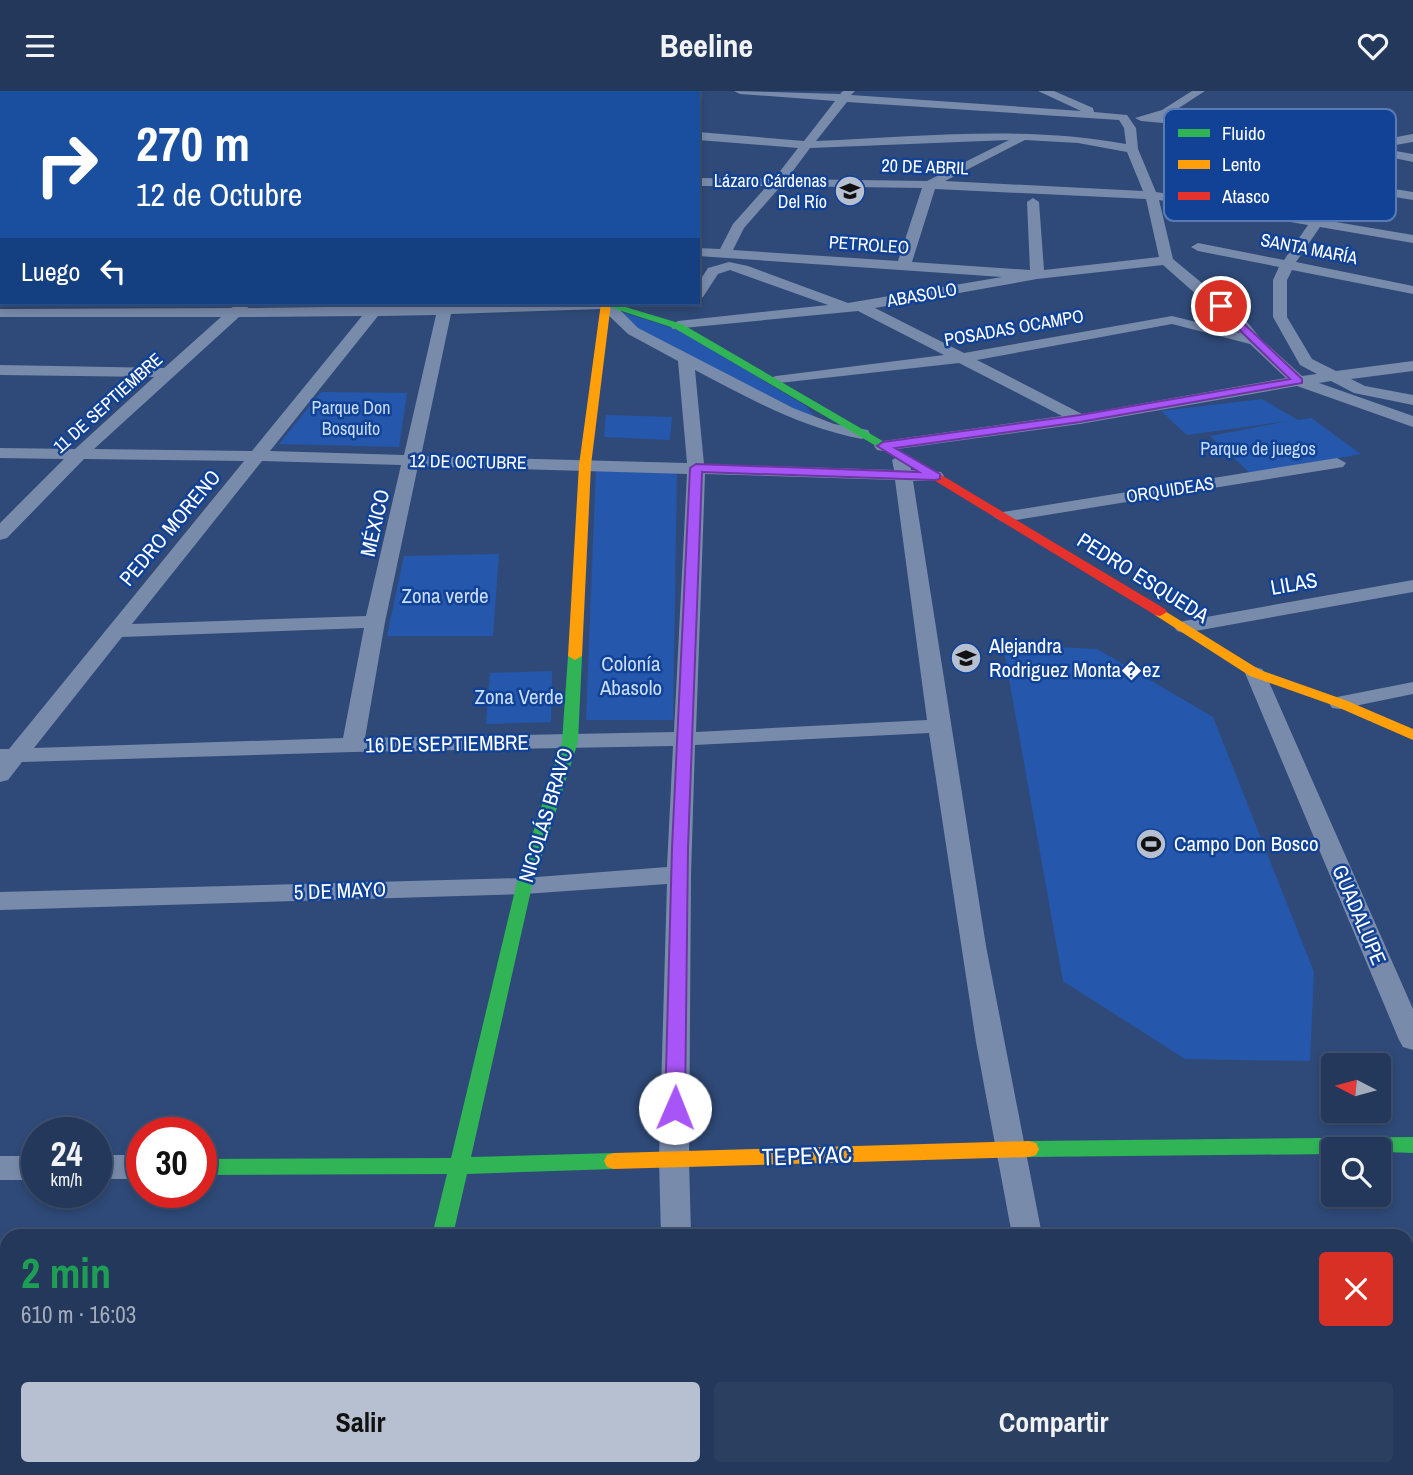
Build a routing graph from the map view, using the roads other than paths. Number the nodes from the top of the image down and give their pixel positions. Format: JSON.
{"nodes":[{"id":1,"x":740,"y":91,"type":"edge"},
{"id":2,"x":937,"y":91,"type":"edge"},
{"id":3,"x":1044,"y":91,"type":"edge"},
{"id":4,"x":1199,"y":91,"type":"edge"},
{"id":5,"x":847,"y":95,"type":"edge"},
{"id":6,"x":932,"y":104,"type":"junction"},
{"id":7,"x":1172,"y":109,"type":"edge"},
{"id":8,"x":1164,"y":113,"type":"edge"},
{"id":9,"x":1065,"y":114,"type":"junction"},
{"id":10,"x":1106,"y":117,"type":"junction"},
{"id":11,"x":1124,"y":117,"type":"junction"},
{"id":12,"x":1142,"y":118,"type":"junction"},
{"id":13,"x":1164,"y":120,"type":"edge"},
{"id":14,"x":700,"y":136,"type":"edge"},
{"id":15,"x":1027,"y":136,"type":"junction"},
{"id":16,"x":805,"y":145,"type":"junction"},
{"id":17,"x":1132,"y":149,"type":"junction"},
{"id":18,"x":778,"y":181,"type":"junction"},
{"id":19,"x":700,"y":182,"type":"edge"},
{"id":20,"x":930,"y":184,"type":"junction"},
{"id":21,"x":1151,"y":195,"type":"junction"},
{"id":22,"x":1164,"y":197,"type":"edge"},
{"id":23,"x":1033,"y":202,"type":"dead end"},
{"id":24,"x":1310,"y":221,"type":"edge"},
{"id":25,"x":1316,"y":222,"type":"junction"},
{"id":26,"x":1413,"y":239,"type":"edge"},
{"id":27,"x":1198,"y":247,"type":"dead end"},
{"id":28,"x":700,"y":252,"type":"edge"},
{"id":29,"x":724,"y":254,"type":"junction"},
{"id":30,"x":1166,"y":260,"type":"junction"},
{"id":31,"x":1287,"y":265,"type":"junction"},
{"id":32,"x":903,"y":267,"type":"junction"},
{"id":33,"x":1037,"y":275,"type":"junction"},
{"id":34,"x":1413,"y":289,"type":"edge"},
{"id":35,"x":700,"y":291,"type":"edge"},
{"id":36,"x":541,"y":305,"type":"edge"},
{"id":37,"x":605,"y":305,"type":"edge"},
{"id":38,"x":607,"y":305,"type":"edge"},
{"id":39,"x":611,"y":305,"type":"edge"},
{"id":40,"x":692,"y":305,"type":"edge"},
{"id":41,"x":509,"y":306,"type":"edge"},
{"id":42,"x":854,"y":306,"type":"junction"},
{"id":43,"x":86,"y":308,"type":"edge"},
{"id":44,"x":241,"y":308,"type":"edge"},
{"id":45,"x":375,"y":310,"type":"junction"},
{"id":46,"x":444,"y":312,"type":"junction"},
{"id":47,"x":0,"y":313,"type":"edge"},
{"id":48,"x":678,"y":326,"type":"junction"},
{"id":49,"x":1255,"y":341,"type":"junction"},
{"id":50,"x":962,"y":358,"type":"junction"},
{"id":51,"x":686,"y":360,"type":"junction"},
{"id":52,"x":1413,"y":366,"type":"edge"},
{"id":53,"x":0,"y":370,"type":"edge"},
{"id":54,"x":168,"y":373,"type":"junction"},
{"id":55,"x":1330,"y":377,"type":"junction"},
{"id":56,"x":776,"y":381,"type":"junction"},
{"id":57,"x":1298,"y":381,"type":"junction"},
{"id":58,"x":1413,"y":400,"type":"edge"},
{"id":59,"x":1080,"y":419,"type":"junction"},
{"id":60,"x":1413,"y":422,"type":"edge"},
{"id":61,"x":862,"y":433,"type":"junction"},
{"id":62,"x":81,"y":452,"type":"junction"},
{"id":63,"x":0,"y":453,"type":"edge"},
{"id":64,"x":259,"y":456,"type":"junction"},
{"id":65,"x":896,"y":459,"type":"junction"},
{"id":66,"x":413,"y":460,"type":"junction"},
{"id":67,"x":1337,"y":463,"type":"dead end"},
{"id":68,"x":584,"y":465,"type":"junction"},
{"id":69,"x":696,"y":468,"type":"junction"},
{"id":70,"x":935,"y":476,"type":"joint"},
{"id":71,"x":9,"y":516,"type":"edge"},
{"id":72,"x":1003,"y":517,"type":"junction"},
{"id":73,"x":0,"y":534,"type":"edge"},
{"id":74,"x":1413,"y":586,"type":"edge"},
{"id":75,"x":375,"y":622,"type":"junction"},
{"id":76,"x":1184,"y":627,"type":"junction"},
{"id":77,"x":115,"y":631,"type":"junction"},
{"id":78,"x":1255,"y":673,"type":"junction"},
{"id":79,"x":1413,"y":688,"type":"edge"},
{"id":80,"x":1340,"y":703,"type":"junction"},
{"id":81,"x":937,"y":726,"type":"junction"},
{"id":82,"x":1413,"y":735,"type":"edge"},
{"id":83,"x":684,"y":739,"type":"junction"},
{"id":84,"x":570,"y":742,"type":"junction"},
{"id":85,"x":353,"y":745,"type":"junction"},
{"id":86,"x":8,"y":757,"type":"edge"},
{"id":87,"x":0,"y":775,"type":"edge"},
{"id":88,"x":679,"y":874,"type":"junction"},
{"id":89,"x":524,"y":886,"type":"junction"},
{"id":90,"x":0,"y":901,"type":"edge"},
{"id":91,"x":1413,"y":1040,"type":"edge"},
{"id":92,"x":1413,"y":1145,"type":"edge"},
{"id":93,"x":1009,"y":1149,"type":"junction"},
{"id":94,"x":674,"y":1160,"type":"junction"},
{"id":95,"x":460,"y":1166,"type":"junction"},
{"id":96,"x":217,"y":1167,"type":"edge"},
{"id":97,"x":0,"y":1168,"type":"edge"},
{"id":98,"x":21,"y":1168,"type":"edge"},
{"id":99,"x":444,"y":1229,"type":"edge"},
{"id":100,"x":676,"y":1229,"type":"edge"},
{"id":101,"x":1026,"y":1229,"type":"edge"}],
"edges":[{"from":1,"to":5,"type":"street"},
{"from":2,"to":6,"type":"street"},
{"from":3,"to":10,"type":"street"},
{"from":4,"to":7,"type":"street"},
{"from":5,"to":6,"type":"street"},
{"from":5,"to":16,"type":"street"},
{"from":6,"to":9,"type":"street"},
{"from":8,"to":12,"type":"street"},
{"from":9,"to":10,"type":"street"},
{"from":9,"to":15,"type":"street"},
{"from":10,"to":11,"type":"street"},
{"from":11,"to":12,"type":"street"},
{"from":11,"to":17,"type":"street"},
{"from":12,"to":13,"type":"street"},
{"from":14,"to":16,"type":"street"},
{"from":15,"to":16,"type":"street"},
{"from":15,"to":17,"type":"street"},
{"from":15,"to":20,"type":"street"},
{"from":16,"to":18,"type":"street"},
{"from":17,"to":21,"type":"street"},
{"from":18,"to":19,"type":"street","name":"20 DE ABRIL"},
{"from":18,"to":20,"type":"street","name":"20 DE ABRIL"},
{"from":18,"to":29,"type":"street"},
{"from":20,"to":21,"type":"street","name":"20 DE ABRIL"},
{"from":20,"to":32,"type":"street"},
{"from":21,"to":22,"type":"street","name":"20 DE ABRIL"},
{"from":21,"to":30,"type":"street"},
{"from":23,"to":33,"type":"street"},
{"from":24,"to":25,"type":"street","name":"20 DE ABRIL"},
{"from":25,"to":26,"type":"street","name":"20 DE ABRIL"},
{"from":25,"to":31,"type":"street"},
{"from":27,"to":31,"type":"street","name":"SANTA MARÍA"},
{"from":28,"to":29,"type":"street","name":"PETROLEO"},
{"from":29,"to":32,"type":"street","name":"PETROLEO"},
{"from":30,"to":33,"type":"street","name":"ABASOLO"},
{"from":30,"to":49,"type":"street"},
{"from":31,"to":34,"type":"street","name":"SANTA MARÍA"},
{"from":31,"to":55,"type":"street"},
{"from":32,"to":33,"type":"street","name":"PETROLEO"},
{"from":33,"to":42,"type":"street","name":"ABASOLO"},
{"from":35,"to":42,"type":"street"},
{"from":36,"to":41,"type":"street"},
{"from":37,"to":68,"type":"street","name":"NICOLÁS BRAVO"},
{"from":38,"to":51,"type":"street"},
{"from":39,"to":48,"type":"street"},
{"from":40,"to":48,"type":"street"},
{"from":41,"to":46,"type":"street"},
{"from":42,"to":48,"type":"street","name":"ABASOLO"},
{"from":42,"to":50,"type":"street"},
{"from":43,"to":44,"type":"street"},
{"from":43,"to":47,"type":"street"},
{"from":44,"to":45,"type":"street"},
{"from":44,"to":54,"type":"street","name":"11 DE SEPTIEMBRE"},
{"from":45,"to":46,"type":"street"},
{"from":45,"to":64,"type":"street","name":"PEDRO MORENO"},
{"from":46,"to":66,"type":"street","name":"MÉXICO"},
{"from":48,"to":56,"type":"street"},
{"from":49,"to":50,"type":"street","name":"POSADAS OCAMPO"},
{"from":49,"to":57,"type":"street"},
{"from":50,"to":56,"type":"street","name":"POSADAS OCAMPO"},
{"from":50,"to":59,"type":"street"},
{"from":51,"to":61,"type":"street"},
{"from":51,"to":69,"type":"street"},
{"from":52,"to":55,"type":"street"},
{"from":53,"to":54,"type":"street"},
{"from":54,"to":62,"type":"street","name":"11 DE SEPTIEMBRE"},
{"from":55,"to":57,"type":"street"},
{"from":55,"to":58,"type":"street"},
{"from":56,"to":61,"type":"street"},
{"from":57,"to":59,"type":"street"},
{"from":57,"to":60,"type":"street"},
{"from":59,"to":65,"type":"street"},
{"from":61,"to":65,"type":"street"},
{"from":62,"to":63,"type":"street","name":"12 DE OCTUBRE"},
{"from":62,"to":64,"type":"street","name":"12 DE OCTUBRE"},
{"from":62,"to":71,"type":"street","name":"11 DE SEPTIEMBRE"},
{"from":64,"to":66,"type":"street","name":"12 DE OCTUBRE"},
{"from":64,"to":77,"type":"street","name":"PEDRO MORENO"},
{"from":65,"to":69,"type":"street","name":"12 DE OCTUBRE"},
{"from":65,"to":70,"type":"street","name":"12 DE OCTUBRE"},
{"from":65,"to":81,"type":"street"},
{"from":66,"to":68,"type":"street","name":"12 DE OCTUBRE"},
{"from":66,"to":75,"type":"street","name":"MÉXICO"},
{"from":67,"to":72,"type":"street","name":"ORQUIDEAS"},
{"from":68,"to":69,"type":"street","name":"12 DE OCTUBRE"},
{"from":68,"to":84,"type":"street","name":"NICOLÁS BRAVO"},
{"from":69,"to":83,"type":"street"},
{"from":70,"to":72,"type":"street","name":"PEDRO ESQUEDA"},
{"from":71,"to":73,"type":"street","name":"11 DE SEPTIEMBRE"},
{"from":72,"to":76,"type":"street","name":"PEDRO ESQUEDA"},
{"from":74,"to":76,"type":"street","name":"LILAS"},
{"from":75,"to":77,"type":"street"},
{"from":75,"to":85,"type":"street","name":"MÉXICO"},
{"from":76,"to":78,"type":"street","name":"PEDRO ESQUEDA"},
{"from":77,"to":86,"type":"street","name":"PEDRO MORENO"},
{"from":78,"to":80,"type":"street","name":"PEDRO ESQUEDA"},
{"from":78,"to":91,"type":"street","name":"GUADALUPE"},
{"from":79,"to":80,"type":"street"},
{"from":80,"to":82,"type":"street","name":"PEDRO ESQUEDA"},
{"from":81,"to":83,"type":"street","name":"16 DE SEPTIEMBRE"},
{"from":81,"to":93,"type":"street"},
{"from":83,"to":84,"type":"street","name":"16 DE SEPTIEMBRE"},
{"from":83,"to":88,"type":"street"},
{"from":84,"to":85,"type":"street","name":"16 DE SEPTIEMBRE"},
{"from":84,"to":89,"type":"street","name":"NICOLÁS BRAVO"},
{"from":85,"to":86,"type":"street","name":"16 DE SEPTIEMBRE"},
{"from":86,"to":87,"type":"street","name":"PEDRO MORENO"},
{"from":88,"to":89,"type":"street","name":"5 DE MAYO"},
{"from":88,"to":94,"type":"street"},
{"from":89,"to":90,"type":"street","name":"5 DE MAYO"},
{"from":89,"to":95,"type":"street","name":"NICOLÁS BRAVO"},
{"from":92,"to":93,"type":"street","name":"TEPEYAC"},
{"from":93,"to":94,"type":"street","name":"TEPEYAC"},
{"from":93,"to":101,"type":"street"},
{"from":94,"to":95,"type":"street","name":"TEPEYAC"},
{"from":94,"to":100,"type":"street"},
{"from":95,"to":96,"type":"street","name":"TEPEYAC"},
{"from":95,"to":99,"type":"street","name":"NICOLÁS BRAVO"},
{"from":97,"to":98,"type":"street"}]}
